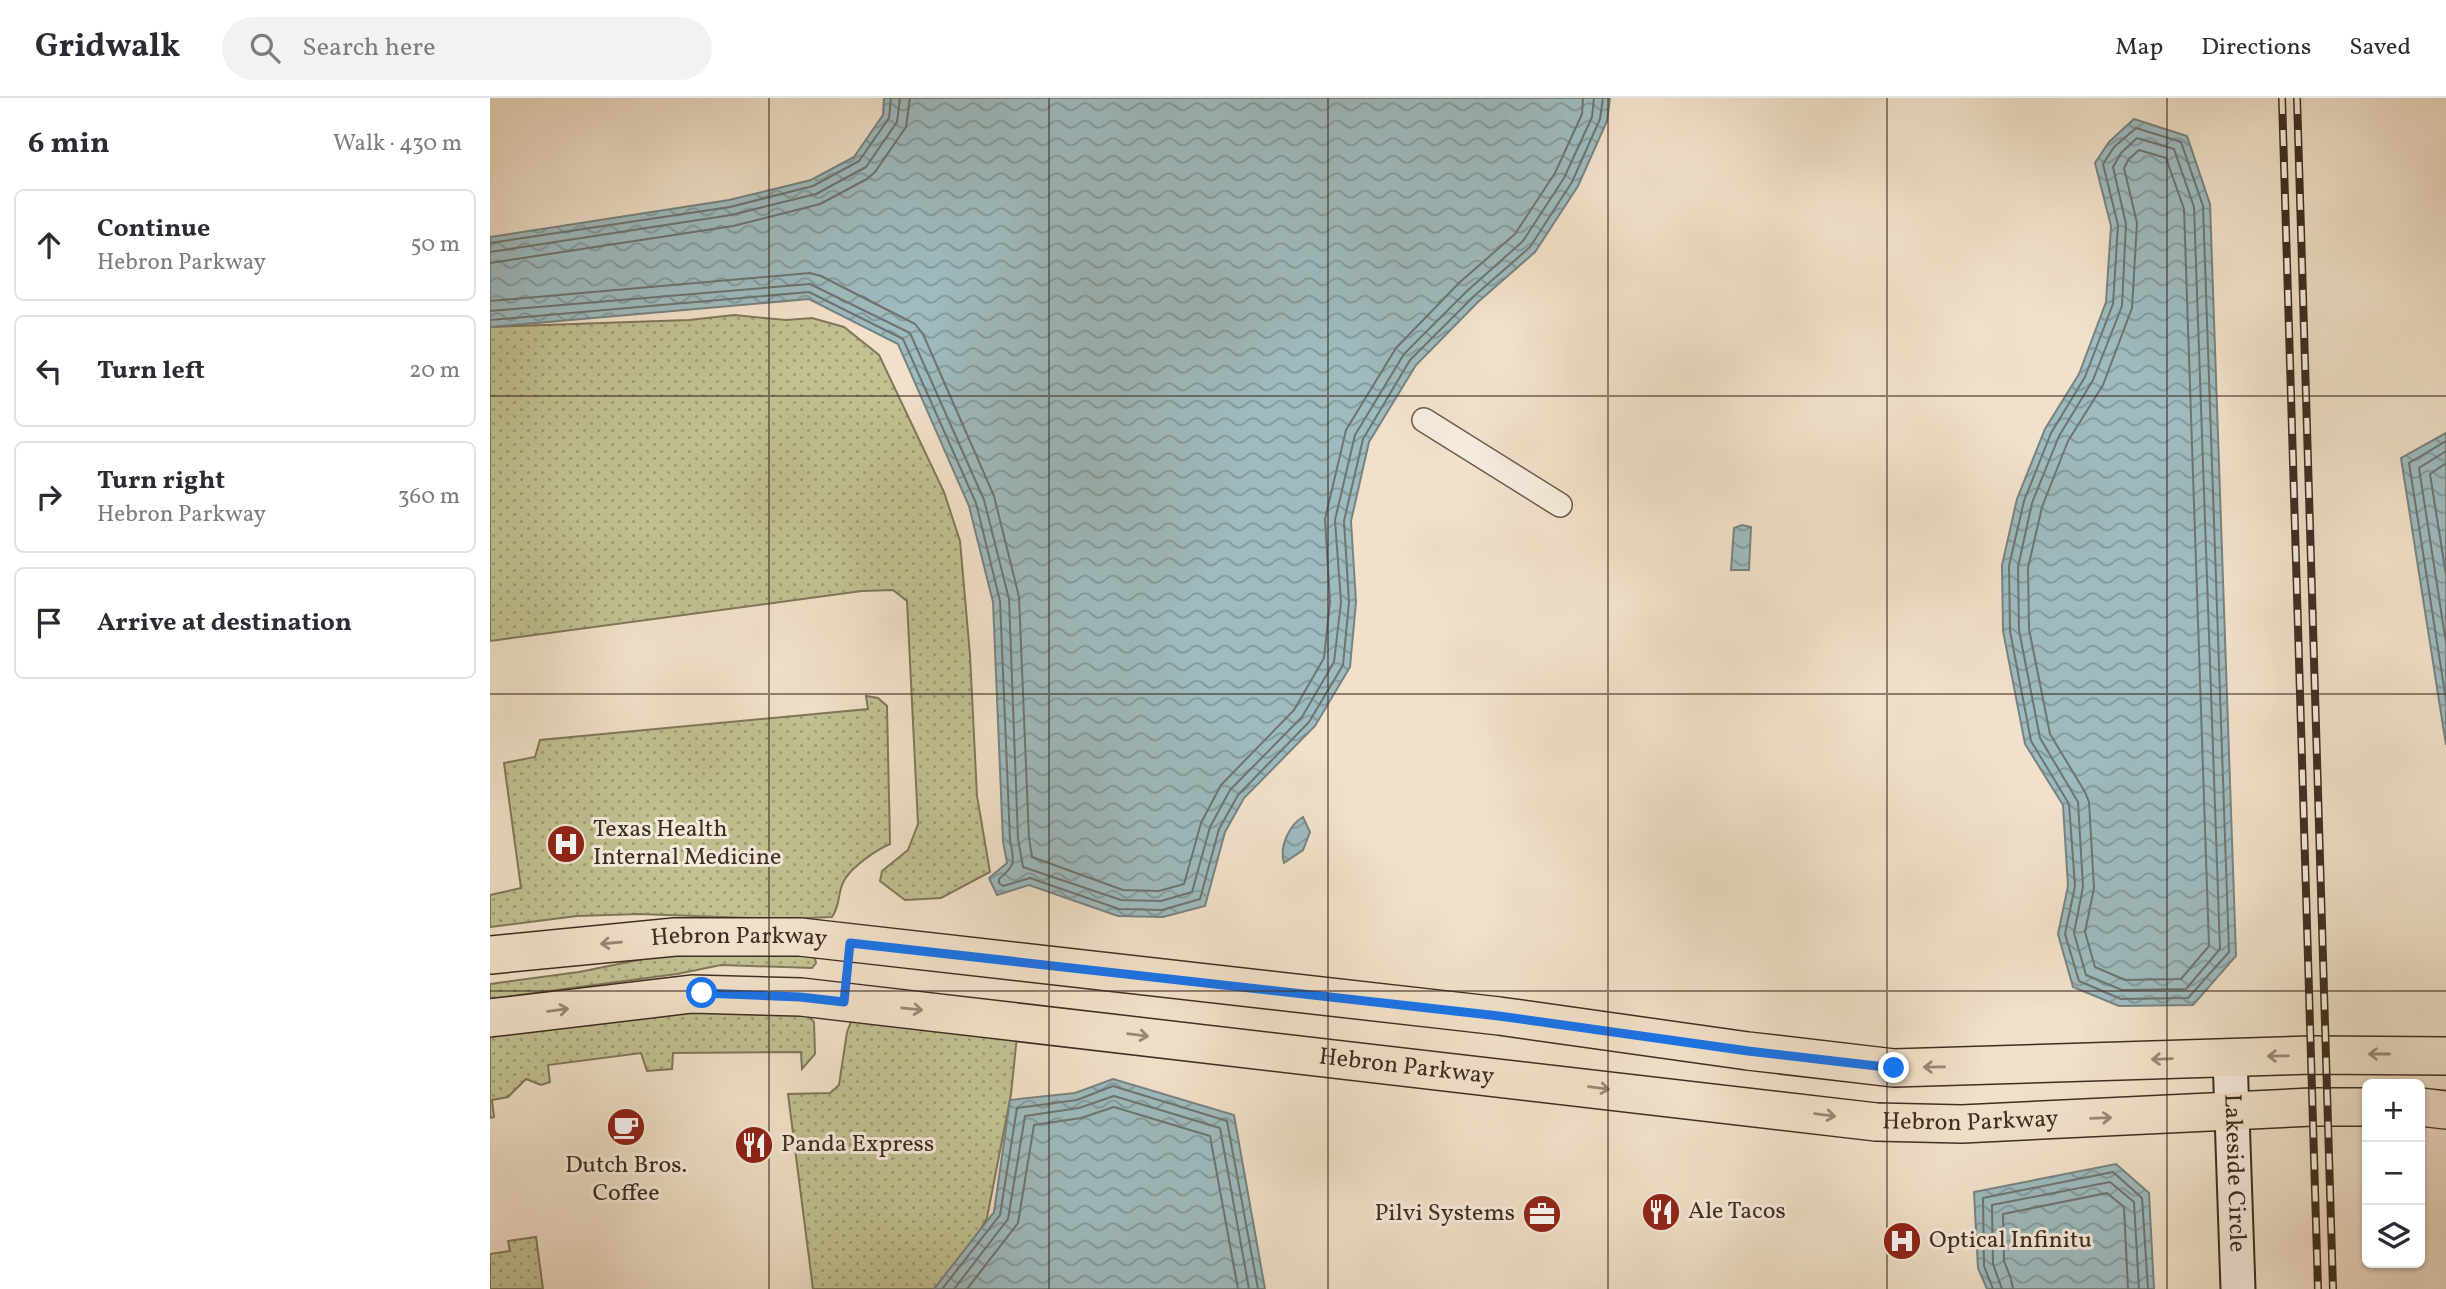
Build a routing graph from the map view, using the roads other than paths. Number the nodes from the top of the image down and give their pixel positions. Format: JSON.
{"nodes":[{"id":1,"x":1424,"y":421,"type":"dead end"},
{"id":2,"x":1560,"y":505,"type":"dead end"},
{"id":3,"x":850,"y":943,"type":"junction"},
{"id":4,"x":490,"y":955,"type":"edge"},
{"id":5,"x":844,"y":1002,"type":"junction"},
{"id":6,"x":1499,"y":1016,"type":"junction"},
{"id":7,"x":490,"y":1018,"type":"edge"},
{"id":8,"x":1537,"y":1021,"type":"junction"},
{"id":9,"x":2446,"y":1056,"type":"edge"},
{"id":10,"x":2230,"y":1057,"type":"junction"},
{"id":11,"x":1496,"y":1076,"type":"junction"},
{"id":12,"x":1531,"y":1080,"type":"junction"},
{"id":13,"x":2362,"y":1107,"type":"edge"},
{"id":14,"x":2425,"y":1108,"type":"edge"},
{"id":15,"x":2446,"y":1110,"type":"edge"},
{"id":16,"x":2231,"y":1112,"type":"junction"},
{"id":17,"x":2238,"y":1289,"type":"edge"}],
"edges":[{"from":1,"to":2,"type":"street"},
{"from":3,"to":4,"type":"main road","name":"Hebron Parkway","one_way":true},
{"from":3,"to":5,"type":"main road"},
{"from":3,"to":6,"type":"main road","name":"Hebron Parkway"},
{"from":7,"to":5,"type":"main road","name":"Hebron Parkway","one_way":true},
{"from":5,"to":11,"type":"main road","name":"Hebron Parkway","one_way":true},
{"from":6,"to":8,"type":"main road","name":"Hebron Parkway"},
{"from":6,"to":11,"type":"main road"},
{"from":10,"to":8,"type":"main road","name":"Hebron Parkway","one_way":true},
{"from":8,"to":12,"type":"main road"},
{"from":9,"to":10,"type":"main road","name":"Hebron Parkway","one_way":true},
{"from":10,"to":16,"type":"street","name":"Lakeside Circle"},
{"from":11,"to":12,"type":"main road","name":"Hebron Parkway"},
{"from":12,"to":16,"type":"main road","name":"Hebron Parkway","one_way":true},
{"from":13,"to":16,"type":"main road","name":"Hebron Parkway"},
{"from":14,"to":15,"type":"main road"},
{"from":16,"to":17,"type":"street","name":"Lakeside Circle"}]}
